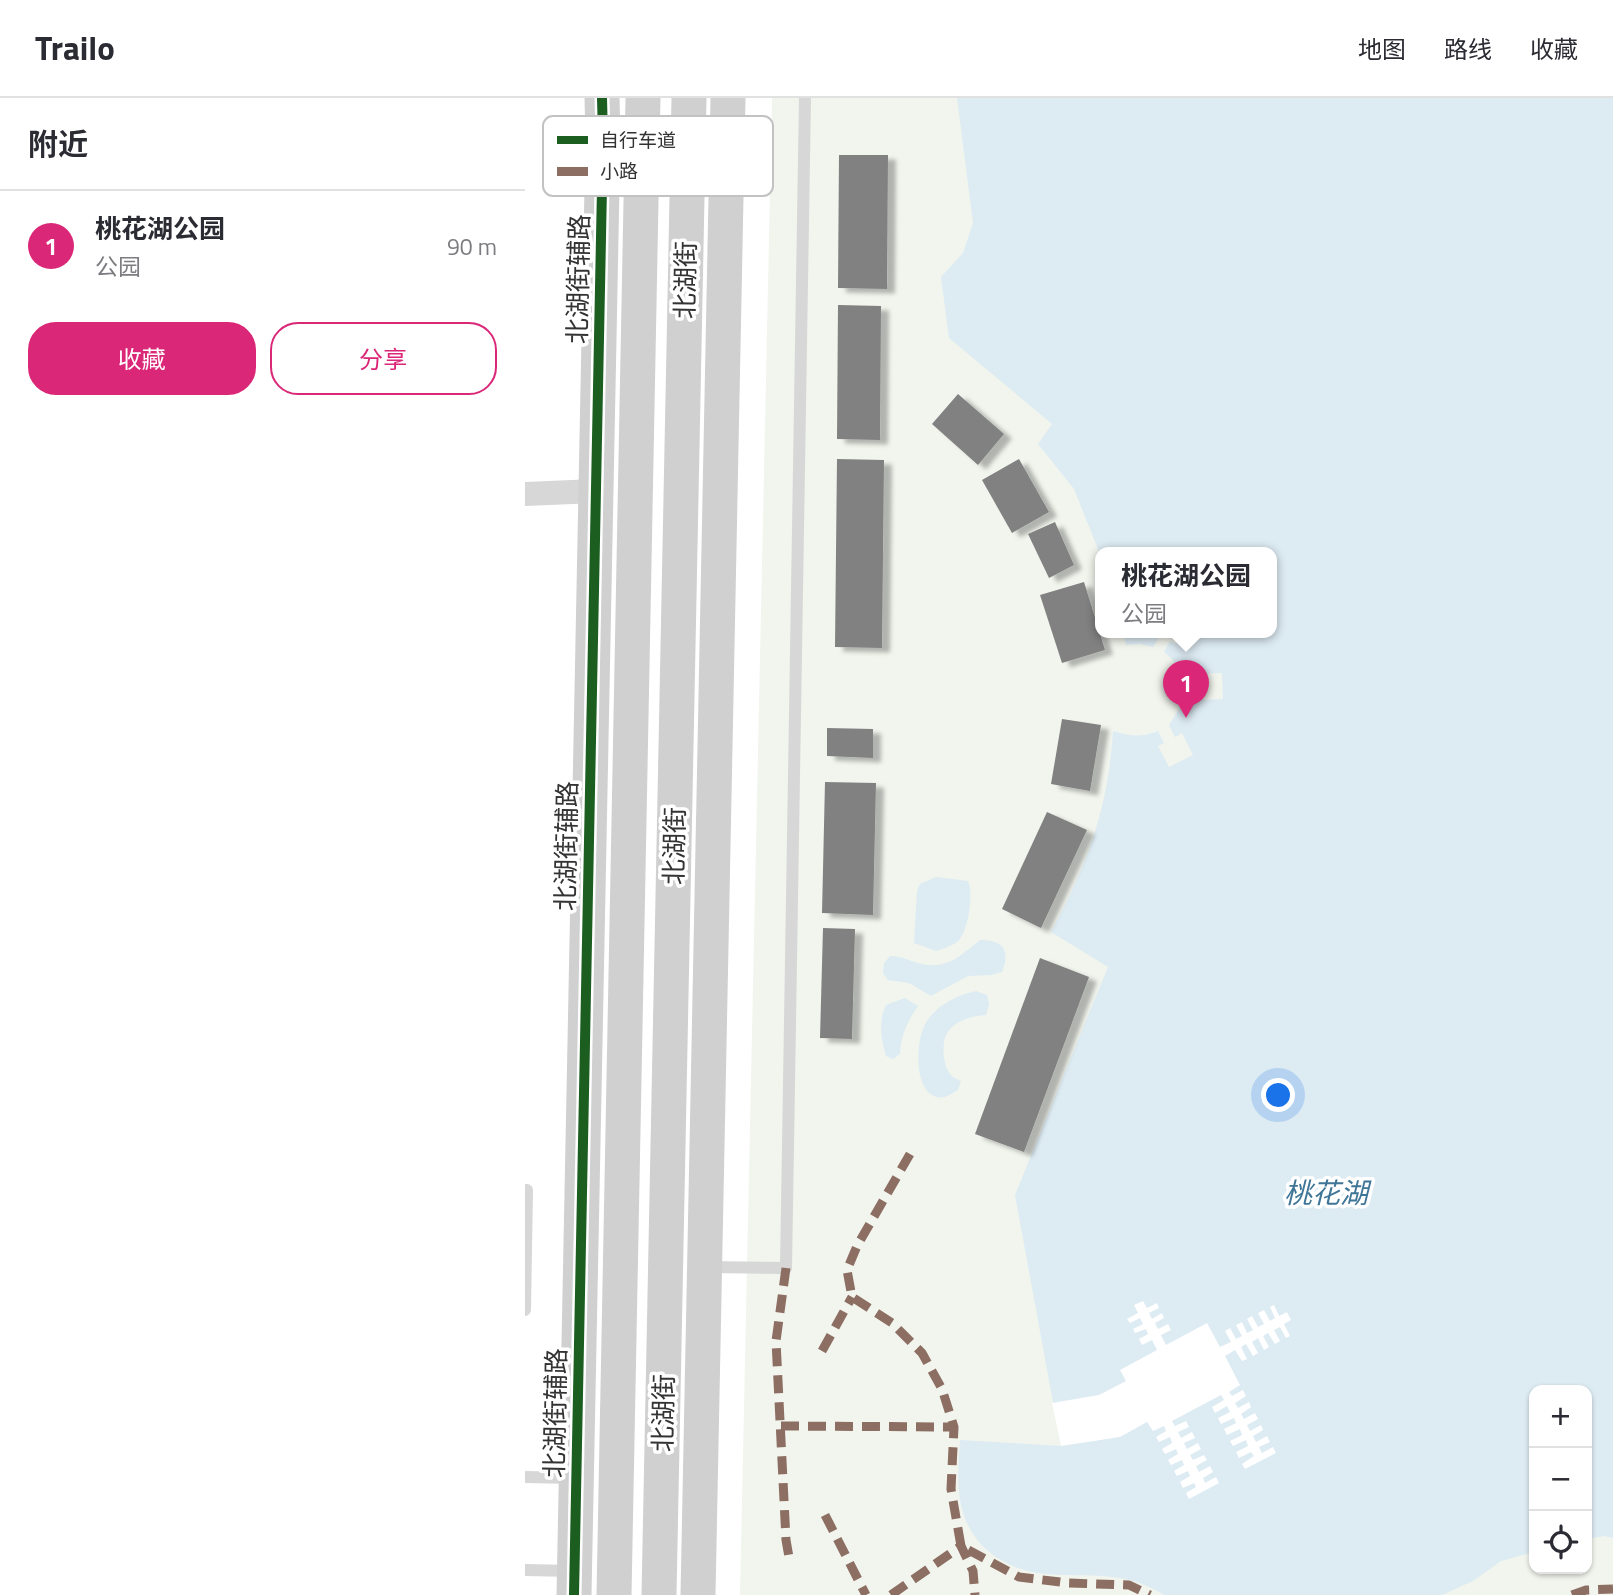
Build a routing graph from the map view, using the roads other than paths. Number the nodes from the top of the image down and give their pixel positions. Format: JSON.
{"nodes":[{"id":1,"x":602,"y":98,"type":"edge"},
{"id":2,"x":643,"y":98,"type":"edge"},
{"id":3,"x":689,"y":98,"type":"edge"},
{"id":4,"x":728,"y":98,"type":"edge"},
{"id":5,"x":805,"y":98,"type":"edge"},
{"id":6,"x":602,"y":116,"type":"edge"},
{"id":7,"x":643,"y":116,"type":"edge"},
{"id":8,"x":689,"y":116,"type":"edge"},
{"id":9,"x":728,"y":116,"type":"edge"},
{"id":10,"x":601,"y":196,"type":"edge"},
{"id":11,"x":641,"y":196,"type":"edge"},
{"id":12,"x":687,"y":196,"type":"edge"},
{"id":13,"x":726,"y":196,"type":"edge"},
{"id":14,"x":599,"y":338,"type":"junction"},
{"id":15,"x":638,"y":341,"type":"junction"},
{"id":16,"x":596,"y":491,"type":"junction"},
{"id":17,"x":525,"y":494,"type":"edge"},
{"id":18,"x":590,"y":782,"type":"junction"},
{"id":19,"x":630,"y":782,"type":"junction"},
{"id":20,"x":525,"y":1190,"type":"edge"},
{"id":21,"x":705,"y":1267,"type":"junction"},
{"id":22,"x":525,"y":1310,"type":"edge"},
{"id":23,"x":525,"y":1477,"type":"edge"},
{"id":24,"x":577,"y":1478,"type":"junction"},
{"id":25,"x":525,"y":1570,"type":"edge"},
{"id":26,"x":574,"y":1583,"type":"edge"},
{"id":27,"x":614,"y":1595,"type":"edge"},
{"id":28,"x":659,"y":1595,"type":"edge"},
{"id":29,"x":698,"y":1595,"type":"edge"}],
"edges":[{"from":1,"to":6,"type":"main road","name":"北湖街辅路"},
{"from":2,"to":7,"type":"main road","name":"北湖街"},
{"from":3,"to":8,"type":"main road","name":"北湖街"},
{"from":4,"to":9,"type":"main road"},
{"from":5,"to":21,"type":"lane"},
{"from":10,"to":14,"type":"main road","name":"北湖街辅路"},
{"from":11,"to":15,"type":"main road","name":"北湖街"},
{"from":12,"to":28,"type":"main road","name":"北湖街"},
{"from":13,"to":21,"type":"main road"},
{"from":14,"to":15,"type":"main road"},
{"from":14,"to":16,"type":"main road","name":"北湖街辅路"},
{"from":15,"to":19,"type":"main road","name":"北湖街"},
{"from":16,"to":17,"type":"street"},
{"from":16,"to":18,"type":"main road","name":"北湖街辅路"},
{"from":18,"to":19,"type":"main road"},
{"from":18,"to":24,"type":"main road","name":"北湖街辅路"},
{"from":19,"to":27,"type":"main road","name":"北湖街"},
{"from":20,"to":22,"type":"lane"},
{"from":21,"to":29,"type":"main road"},
{"from":23,"to":24,"type":"lane"},
{"from":24,"to":26,"type":"main road","name":"北湖街辅路"},
{"from":25,"to":26,"type":"lane"}]}
